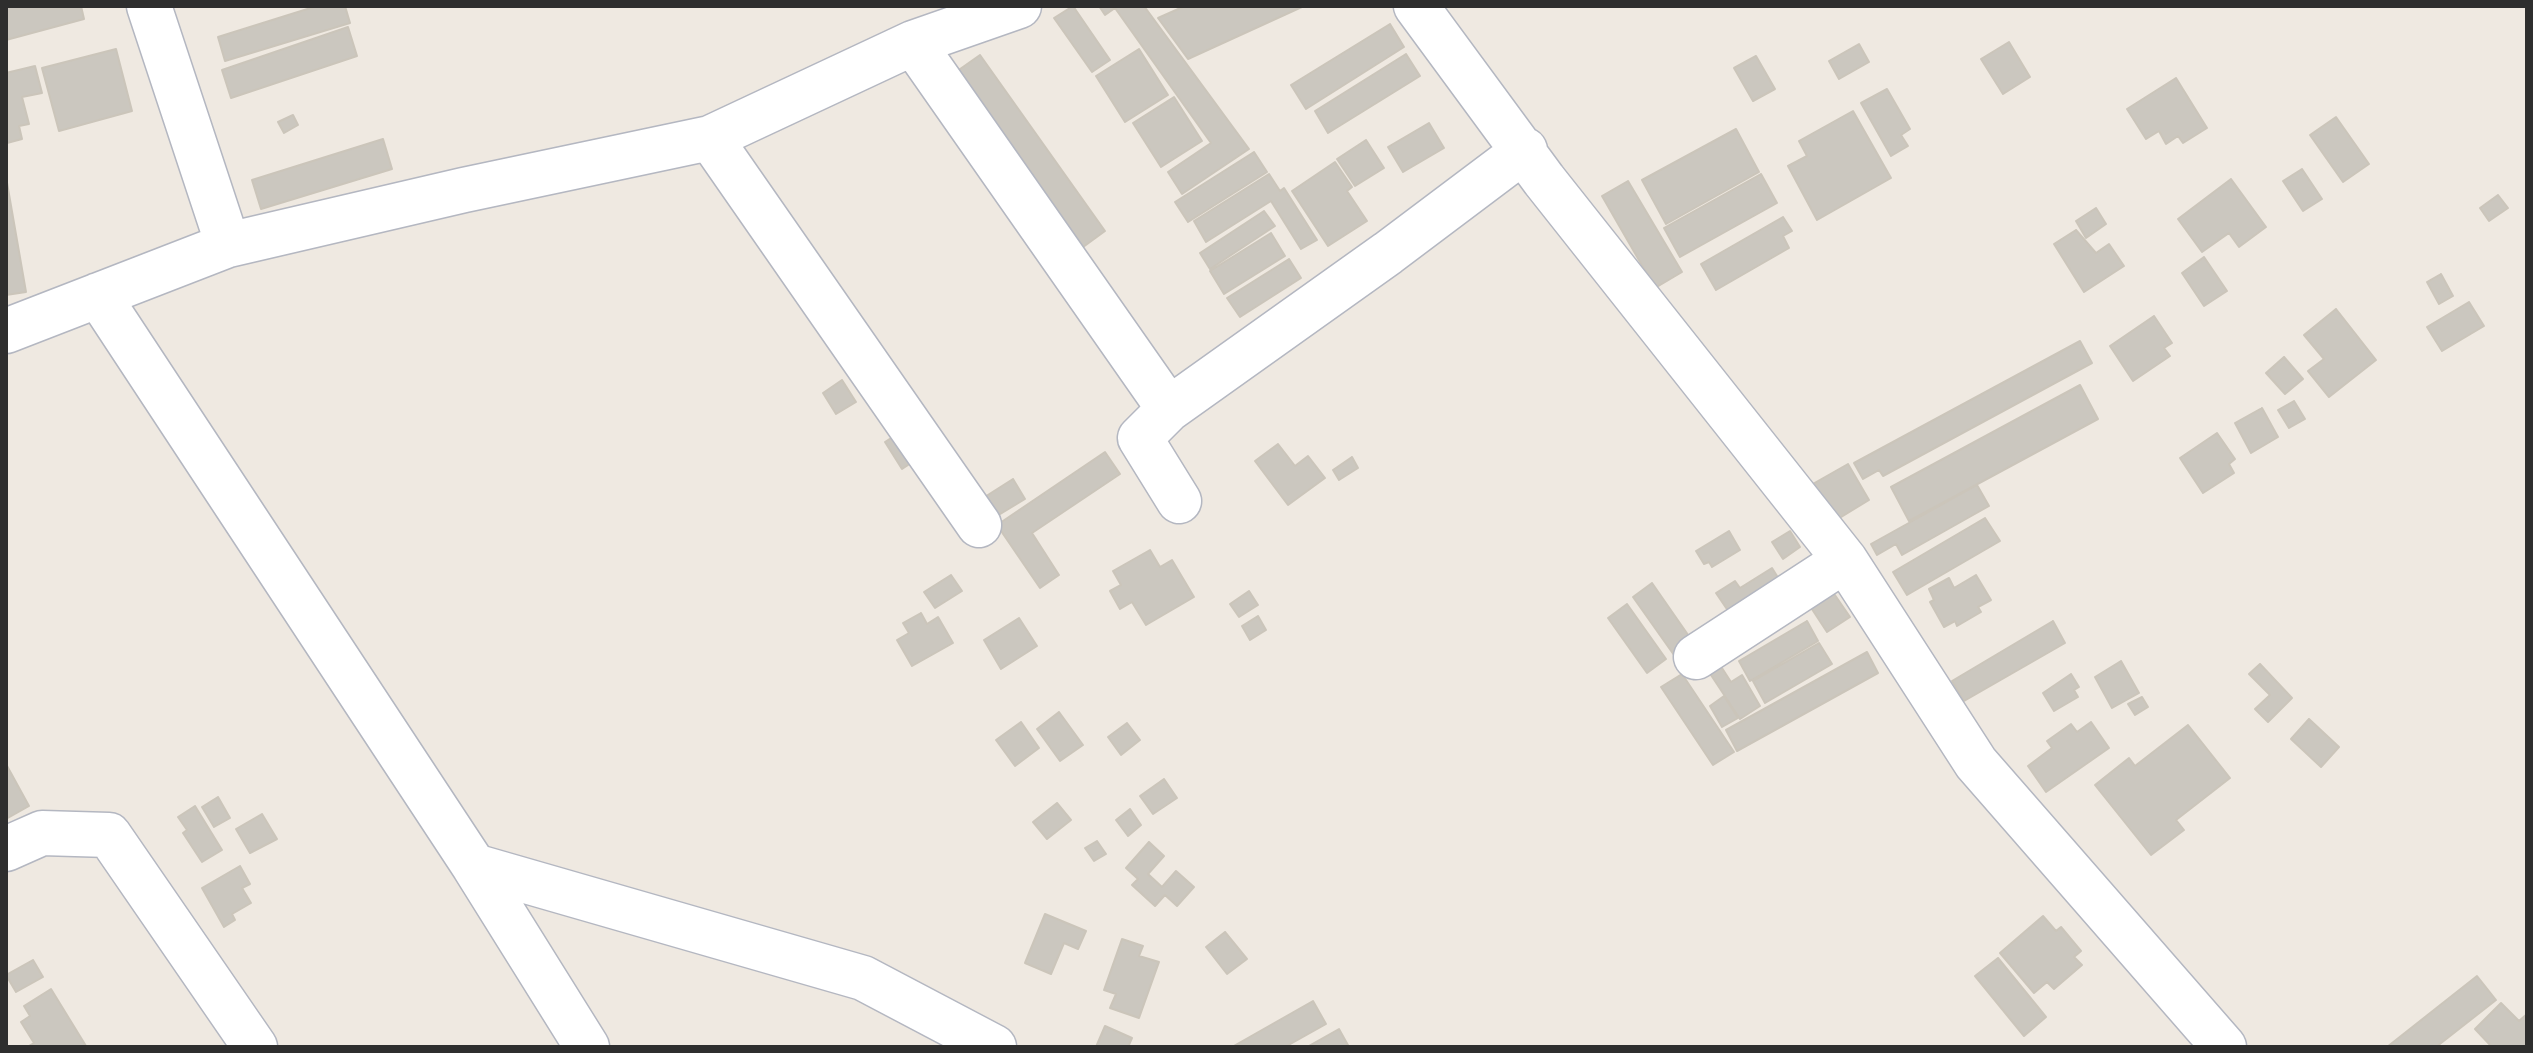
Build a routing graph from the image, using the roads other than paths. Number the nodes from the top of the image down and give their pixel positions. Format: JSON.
{"nodes":[{"id":1,"x":149,"y":6,"type":"edge"},
{"id":2,"x":1416,"y":6,"type":"edge"},
{"id":3,"x":1016,"y":7,"type":"edge"},
{"id":4,"x":913,"y":43,"type":"junction"},
{"id":5,"x":710,"y":138,"type":"junction"},
{"id":6,"x":1525,"y":150,"type":"junction"},
{"id":7,"x":228,"y":245,"type":"junction"},
{"id":8,"x":98,"y":295,"type":"junction"},
{"id":9,"x":6,"y":331,"type":"edge"},
{"id":10,"x":1169,"y":409,"type":"junction"},
{"id":11,"x":1179,"y":501,"type":"dead end"},
{"id":12,"x":979,"y":525,"type":"dead end"},
{"id":13,"x":1845,"y":560,"type":"junction"},
{"id":14,"x":1696,"y":657,"type":"dead end"},
{"id":15,"x":6,"y":849,"type":"edge"},
{"id":16,"x":474,"y":866,"type":"junction"},
{"id":17,"x":255,"y":1047,"type":"edge"},
{"id":18,"x":587,"y":1047,"type":"edge"},
{"id":19,"x":994,"y":1047,"type":"edge"},
{"id":20,"x":2224,"y":1047,"type":"edge"}],
"edges":[{"from":1,"to":7,"type":"street"},
{"from":2,"to":6,"type":"street"},
{"from":3,"to":4,"type":"street"},
{"from":4,"to":5,"type":"street"},
{"from":4,"to":10,"type":"street"},
{"from":5,"to":7,"type":"street"},
{"from":5,"to":12,"type":"street"},
{"from":6,"to":10,"type":"street"},
{"from":6,"to":13,"type":"street"},
{"from":7,"to":8,"type":"street"},
{"from":8,"to":9,"type":"street"},
{"from":8,"to":16,"type":"street"},
{"from":10,"to":11,"type":"street"},
{"from":13,"to":14,"type":"street"},
{"from":13,"to":20,"type":"street"},
{"from":15,"to":17,"type":"street"},
{"from":16,"to":18,"type":"street"},
{"from":16,"to":19,"type":"street"}]}
